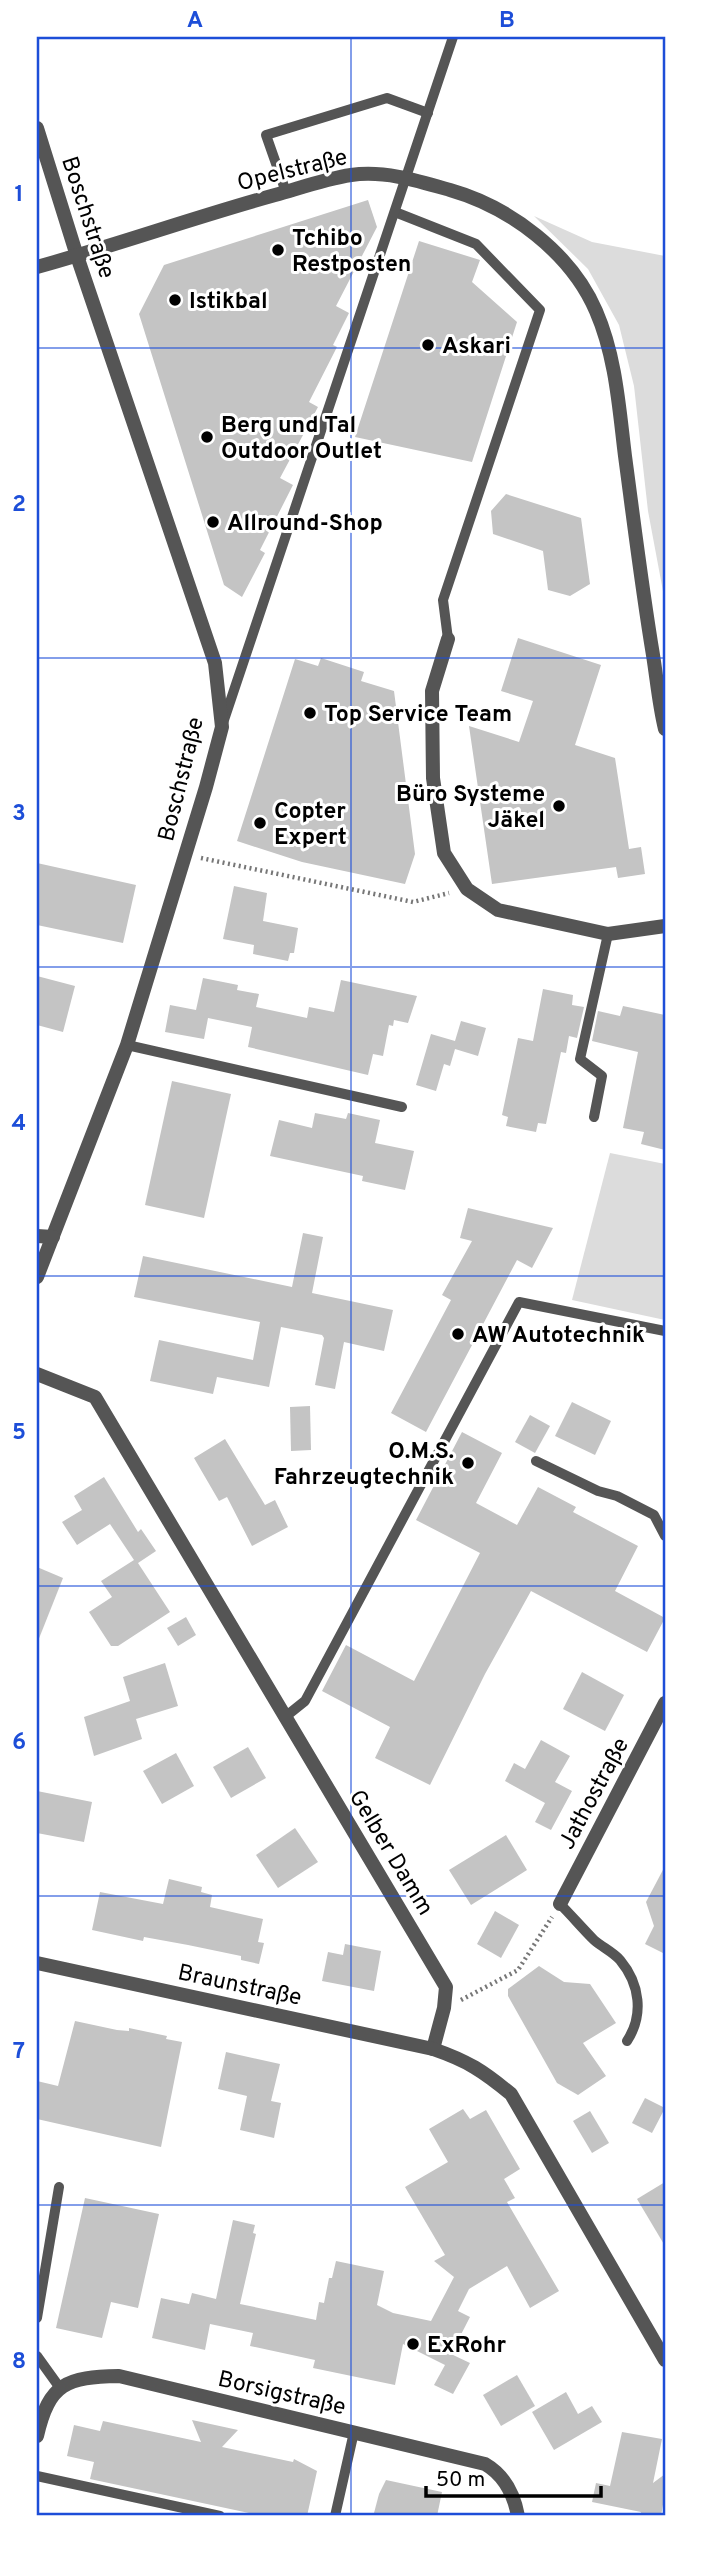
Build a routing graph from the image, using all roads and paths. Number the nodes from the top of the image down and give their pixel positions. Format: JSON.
{"nodes":[{"id":1,"x":453,"y":37,"type":"edge"},
{"id":2,"x":428,"y":113,"type":"junction"},
{"id":3,"x":37,"y":128,"type":"edge"},
{"id":4,"x":407,"y":178,"type":"junction"},
{"id":5,"x":286,"y":192,"type":"junction"},
{"id":6,"x":395,"y":212,"type":"junction"},
{"id":7,"x":77,"y":256,"type":"junction"},
{"id":8,"x":37,"y":267,"type":"edge"},
{"id":9,"x":448,"y":639,"type":"joint"},
{"id":10,"x":222,"y":727,"type":"junction"},
{"id":11,"x":665,"y":729,"type":"edge"},
{"id":12,"x":207,"y":860,"type":"dead end"},
{"id":13,"x":455,"y":892,"type":"dead end"},
{"id":14,"x":665,"y":926,"type":"edge"},
{"id":15,"x":608,"y":934,"type":"junction"},
{"id":16,"x":127,"y":1045,"type":"junction"},
{"id":17,"x":402,"y":1107,"type":"dead end"},
{"id":18,"x":594,"y":1117,"type":"dead end"},
{"id":19,"x":37,"y":1236,"type":"edge"},
{"id":20,"x":53,"y":1237,"type":"junction"},
{"id":21,"x":37,"y":1277,"type":"edge"},
{"id":22,"x":665,"y":1331,"type":"edge"},
{"id":23,"x":37,"y":1374,"type":"edge"},
{"id":24,"x":536,"y":1461,"type":"dead end"},
{"id":25,"x":665,"y":1536,"type":"edge"},
{"id":26,"x":665,"y":1703,"type":"edge"},
{"id":27,"x":285,"y":1717,"type":"junction"},
{"id":28,"x":560,"y":1904,"type":"junction"},
{"id":29,"x":37,"y":1963,"type":"edge"},
{"id":30,"x":444,"y":2008,"type":"junction"},
{"id":31,"x":628,"y":2041,"type":"dead end"},
{"id":32,"x":433,"y":2049,"type":"junction"},
{"id":33,"x":59,"y":2187,"type":"dead end"},
{"id":34,"x":37,"y":2318,"type":"edge"},
{"id":35,"x":37,"y":2357,"type":"edge"},
{"id":36,"x":665,"y":2360,"type":"edge"},
{"id":37,"x":60,"y":2388,"type":"junction"},
{"id":38,"x":354,"y":2432,"type":"junction"},
{"id":39,"x":37,"y":2436,"type":"edge"},
{"id":40,"x":37,"y":2476,"type":"edge"},
{"id":41,"x":220,"y":2516,"type":"edge"},
{"id":42,"x":335,"y":2516,"type":"edge"},
{"id":43,"x":518,"y":2516,"type":"edge"}],
"edges":[{"from":1,"to":2,"type":"lane"},
{"from":2,"to":4,"type":"lane"},
{"from":2,"to":5,"type":"lane"},
{"from":3,"to":7,"type":"street","name":"Boschstraße"},
{"from":4,"to":5,"type":"street","name":"Opelstraße"},
{"from":4,"to":6,"type":"lane"},
{"from":4,"to":11,"type":"street","name":"Opelstraße"},
{"from":5,"to":7,"type":"street","name":"Opelstraße"},
{"from":6,"to":9,"type":"lane"},
{"from":6,"to":10,"type":"lane"},
{"from":7,"to":8,"type":"street","name":"Opelstraße"},
{"from":7,"to":10,"type":"street","name":"Boschstraße"},
{"from":9,"to":15,"type":"street"},
{"from":10,"to":16,"type":"street","name":"Boschstraße"},
{"from":12,"to":13,"type":"path"},
{"from":14,"to":15,"type":"street"},
{"from":15,"to":18,"type":"lane"},
{"from":16,"to":17,"type":"lane"},
{"from":16,"to":20,"type":"street","name":"Boschstraße"},
{"from":19,"to":20,"type":"street"},
{"from":20,"to":21,"type":"street","name":"Boschstraße"},
{"from":22,"to":27,"type":"lane"},
{"from":23,"to":27,"type":"street","name":"Gelber Damm"},
{"from":24,"to":25,"type":"lane"},
{"from":26,"to":28,"type":"street","name":"Jathostraße"},
{"from":27,"to":30,"type":"street","name":"Gelber Damm"},
{"from":28,"to":30,"type":"path"},
{"from":28,"to":31,"type":"lane"},
{"from":29,"to":32,"type":"street","name":"Braunstraße"},
{"from":30,"to":32,"type":"street","name":"Gelber Damm"},
{"from":32,"to":36,"type":"street"},
{"from":33,"to":34,"type":"lane"},
{"from":35,"to":37,"type":"lane"},
{"from":37,"to":38,"type":"street","name":"Borsigstraße"},
{"from":37,"to":39,"type":"street"},
{"from":38,"to":42,"type":"lane"},
{"from":38,"to":43,"type":"street","name":"Borsigstraße"},
{"from":40,"to":41,"type":"lane"}]}
